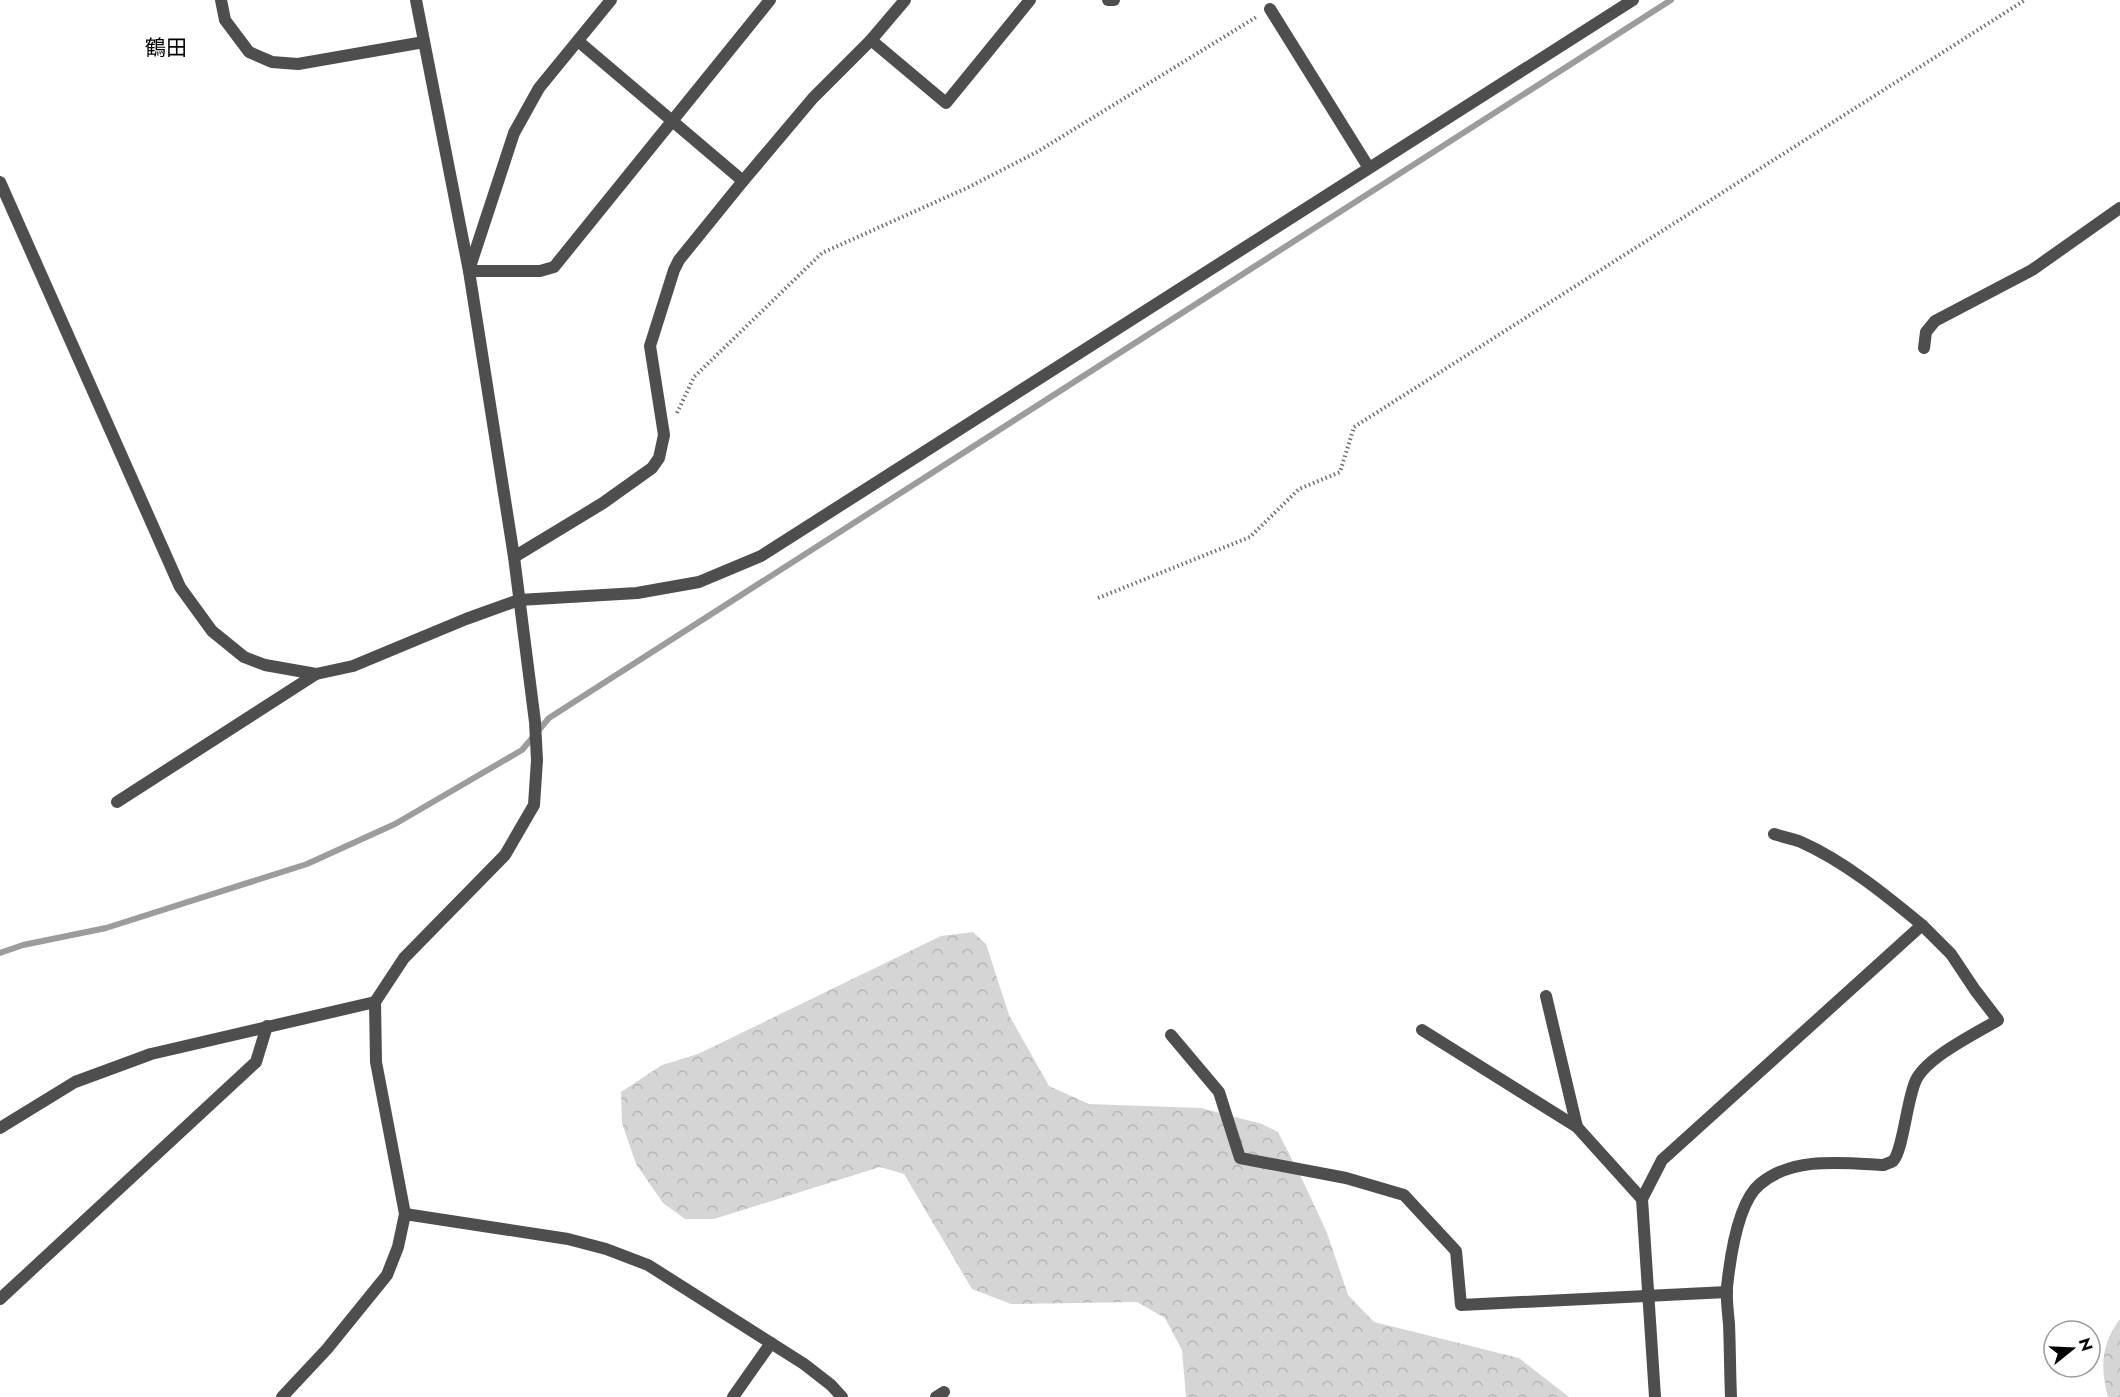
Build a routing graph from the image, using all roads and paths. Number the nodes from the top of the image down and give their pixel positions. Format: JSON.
{"nodes":[{"id":1,"x":221,"y":0,"type":"edge"},
{"id":2,"x":416,"y":0,"type":"edge"},
{"id":3,"x":610,"y":0,"type":"edge"},
{"id":4,"x":770,"y":0,"type":"edge"},
{"id":5,"x":905,"y":0,"type":"edge"},
{"id":6,"x":1030,"y":0,"type":"edge"},
{"id":7,"x":1107,"y":0,"type":"edge"},
{"id":8,"x":1114,"y":0,"type":"edge"},
{"id":9,"x":1633,"y":0,"type":"edge"},
{"id":10,"x":2025,"y":0,"type":"edge"},
{"id":11,"x":1270,"y":9,"type":"joint"},
{"id":12,"x":871,"y":40,"type":"junction"},
{"id":13,"x":578,"y":41,"type":"junction"},
{"id":14,"x":424,"y":42,"type":"junction"},
{"id":15,"x":672,"y":121,"type":"junction"},
{"id":16,"x":1369,"y":168,"type":"junction"},
{"id":17,"x":743,"y":181,"type":"junction"},
{"id":18,"x":0,"y":182,"type":"edge"},
{"id":19,"x":2120,"y":208,"type":"edge"},
{"id":20,"x":469,"y":271,"type":"junction"},
{"id":21,"x":1924,"y":348,"type":"dead end"},
{"id":22,"x":663,"y":441,"type":"junction"},
{"id":23,"x":514,"y":557,"type":"junction"},
{"id":24,"x":1098,"y":598,"type":"dead end"},
{"id":25,"x":519,"y":600,"type":"junction"},
{"id":26,"x":316,"y":674,"type":"junction"},
{"id":27,"x":117,"y":802,"type":"dead end"},
{"id":28,"x":1774,"y":834,"type":"dead end"},
{"id":29,"x":1922,"y":925,"type":"junction"},
{"id":30,"x":1546,"y":996,"type":"dead end"},
{"id":31,"x":375,"y":1002,"type":"junction"},
{"id":32,"x":267,"y":1026,"type":"junction"},
{"id":33,"x":1422,"y":1030,"type":"dead end"},
{"id":34,"x":1171,"y":1035,"type":"dead end"},
{"id":35,"x":1577,"y":1127,"type":"junction"},
{"id":36,"x":0,"y":1128,"type":"edge"},
{"id":37,"x":1642,"y":1199,"type":"junction"},
{"id":38,"x":405,"y":1214,"type":"junction"},
{"id":39,"x":1727,"y":1292,"type":"junction"},
{"id":40,"x":1648,"y":1297,"type":"junction"},
{"id":41,"x":0,"y":1299,"type":"edge"},
{"id":42,"x":771,"y":1343,"type":"junction"},
{"id":43,"x":282,"y":1397,"type":"edge"},
{"id":44,"x":733,"y":1397,"type":"edge"},
{"id":45,"x":842,"y":1397,"type":"edge"},
{"id":46,"x":1655,"y":1397,"type":"edge"},
{"id":47,"x":1731,"y":1397,"type":"edge"}],
"edges":[{"from":1,"to":14,"type":"street"},
{"from":2,"to":14,"type":"street"},
{"from":3,"to":13,"type":"street"},
{"from":4,"to":15,"type":"street"},
{"from":5,"to":12,"type":"street"},
{"from":6,"to":12,"type":"street"},
{"from":7,"to":8,"type":"street"},
{"from":9,"to":16,"type":"street"},
{"from":10,"to":24,"type":"path"},
{"from":11,"to":16,"type":"street"},
{"from":11,"to":22,"type":"path"},
{"from":12,"to":17,"type":"street"},
{"from":13,"to":15,"type":"street"},
{"from":13,"to":20,"type":"street"},
{"from":14,"to":20,"type":"street"},
{"from":15,"to":17,"type":"street"},
{"from":15,"to":20,"type":"street"},
{"from":16,"to":25,"type":"street"},
{"from":17,"to":22,"type":"street"},
{"from":18,"to":26,"type":"street"},
{"from":19,"to":21,"type":"street"},
{"from":20,"to":23,"type":"street"},
{"from":22,"to":23,"type":"street"},
{"from":23,"to":25,"type":"street"},
{"from":25,"to":26,"type":"street"},
{"from":25,"to":31,"type":"street"},
{"from":26,"to":27,"type":"street"},
{"from":28,"to":29,"type":"street"},
{"from":29,"to":37,"type":"street"},
{"from":29,"to":39,"type":"street"},
{"from":30,"to":35,"type":"street"},
{"from":31,"to":32,"type":"street"},
{"from":31,"to":38,"type":"street"},
{"from":32,"to":36,"type":"street"},
{"from":32,"to":41,"type":"street"},
{"from":33,"to":35,"type":"street"},
{"from":34,"to":40,"type":"street"},
{"from":35,"to":37,"type":"street"},
{"from":37,"to":40,"type":"street"},
{"from":38,"to":42,"type":"street"},
{"from":38,"to":43,"type":"street"},
{"from":39,"to":40,"type":"street"},
{"from":39,"to":47,"type":"street"},
{"from":40,"to":46,"type":"street"},
{"from":42,"to":44,"type":"street"},
{"from":42,"to":45,"type":"street"}]}
